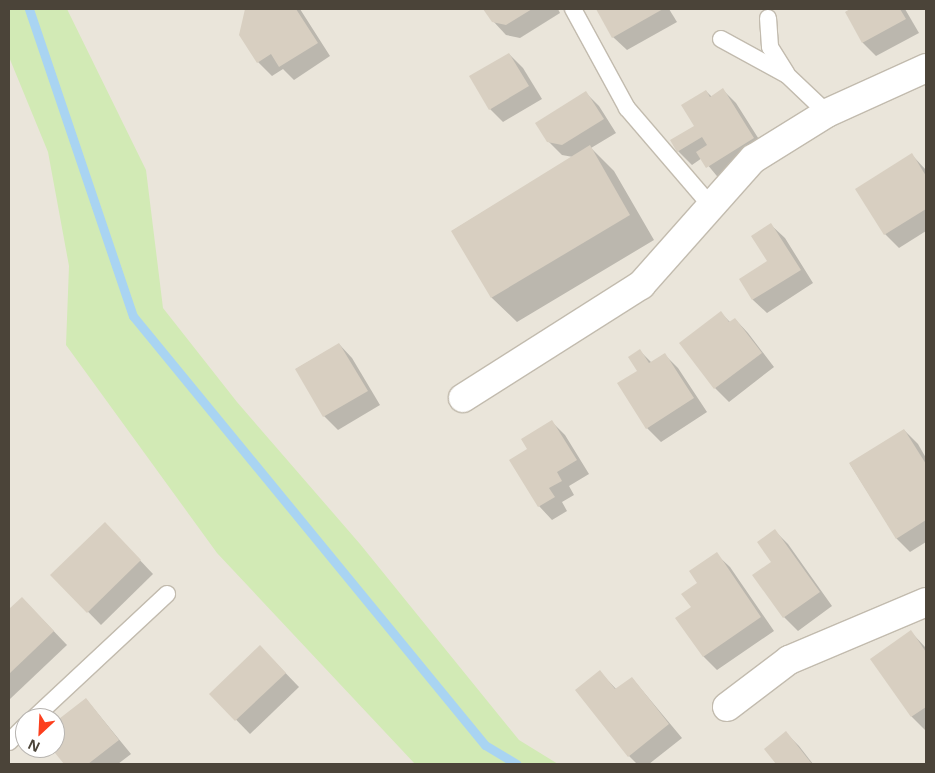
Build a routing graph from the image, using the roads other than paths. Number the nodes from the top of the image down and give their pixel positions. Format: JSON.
{"nodes":[{"id":1,"x":573,"y":9,"type":"edge"},
{"id":2,"x":768,"y":18,"type":"dead end"},
{"id":3,"x":721,"y":39,"type":"dead end"},
{"id":4,"x":926,"y":68,"type":"edge"},
{"id":5,"x":787,"y":75,"type":"junction"},
{"id":6,"x":827,"y":114,"type":"junction"},
{"id":7,"x":712,"y":206,"type":"junction"},
{"id":8,"x":463,"y":398,"type":"dead end"},
{"id":9,"x":167,"y":594,"type":"dead end"},
{"id":10,"x":926,"y":602,"type":"edge"},
{"id":11,"x":726,"y":707,"type":"dead end"},
{"id":12,"x":45,"y":708,"type":"edge"}],
"edges":[{"from":1,"to":7,"type":"lane"},
{"from":2,"to":5,"type":"lane"},
{"from":3,"to":5,"type":"lane"},
{"from":4,"to":6,"type":"street"},
{"from":5,"to":6,"type":"lane"},
{"from":6,"to":7,"type":"street"},
{"from":7,"to":8,"type":"street"},
{"from":9,"to":12,"type":"lane"},
{"from":10,"to":11,"type":"street"}]}
